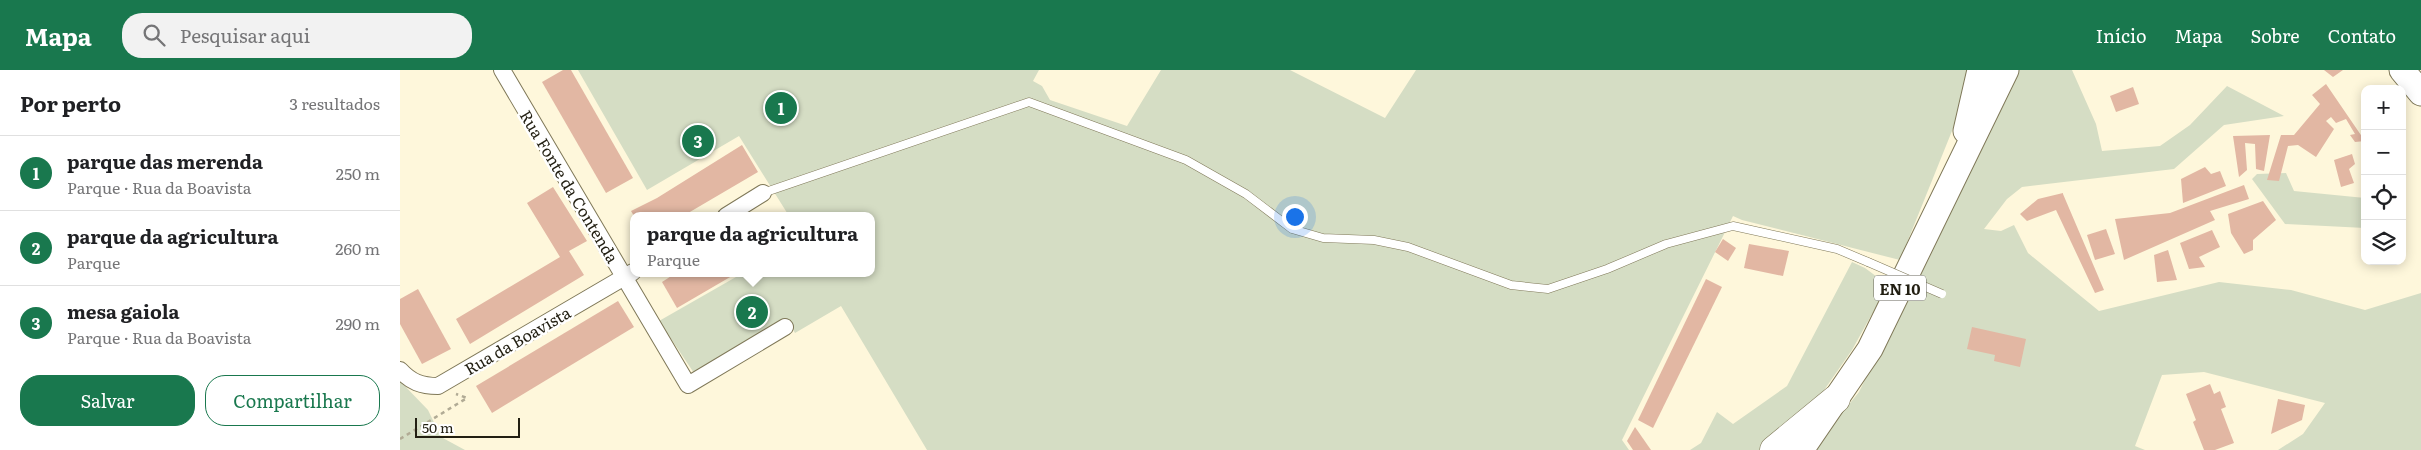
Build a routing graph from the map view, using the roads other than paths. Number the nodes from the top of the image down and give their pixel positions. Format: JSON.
{"nodes":[{"id":1,"x":502,"y":70,"type":"edge"},
{"id":2,"x":1980,"y":70,"type":"edge"},
{"id":3,"x":2006,"y":70,"type":"edge"},
{"id":4,"x":2402,"y":70,"type":"edge"},
{"id":5,"x":2421,"y":93,"type":"edge"},
{"id":6,"x":1958,"y":172,"type":"junction"},
{"id":7,"x":763,"y":193,"type":"joint"},
{"id":8,"x":732,"y":212,"type":"edge"},
{"id":9,"x":629,"y":275,"type":"edge"},
{"id":10,"x":630,"y":277,"type":"edge"},
{"id":11,"x":1942,"y":294,"type":"dead end"},
{"id":12,"x":785,"y":327,"type":"dead end"},
{"id":13,"x":400,"y":370,"type":"edge"},
{"id":14,"x":1836,"y":399,"type":"junction"},
{"id":15,"x":1774,"y":450,"type":"edge"},
{"id":16,"x":1801,"y":450,"type":"edge"}],
"edges":[{"from":1,"to":9,"type":"street","name":"Rua Fonte da Contenda"},
{"from":2,"to":6,"type":"main road"},
{"from":3,"to":6,"type":"main road","number":"EN 10"},
{"from":4,"to":5,"type":"main road"},
{"from":6,"to":14,"type":"main road","number":"EN 10"},
{"from":7,"to":8,"type":"street"},
{"from":7,"to":11,"type":"lane","bridge":true},
{"from":9,"to":13,"type":"street","name":"Rua da Boavista"},
{"from":10,"to":12,"type":"street","name":"Rua Fonte da Contenda"},
{"from":14,"to":15,"type":"highway"},
{"from":14,"to":16,"type":"main road","number":"EN 10"}]}
